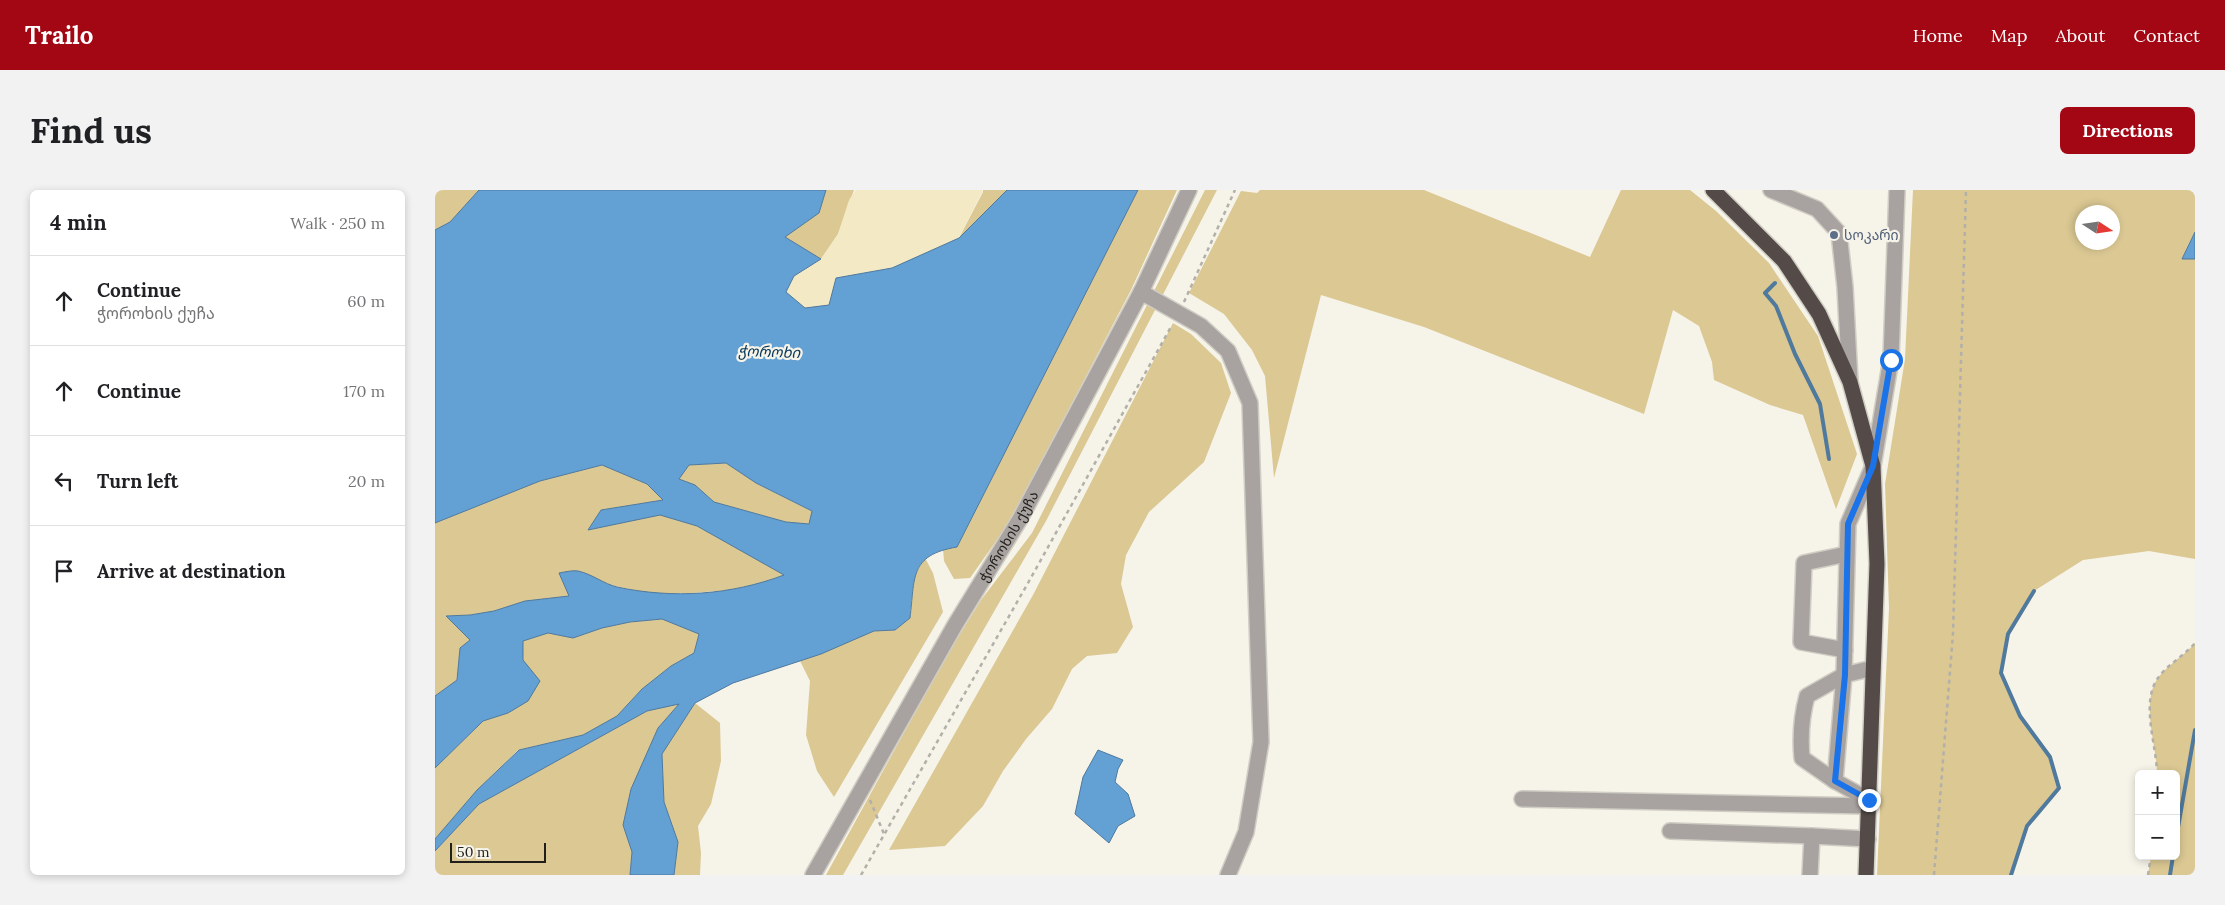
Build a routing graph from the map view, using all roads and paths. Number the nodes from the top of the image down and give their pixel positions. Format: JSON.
{"nodes":[{"id":1,"x":1189,"y":190,"type":"edge"},
{"id":2,"x":1235,"y":190,"type":"edge"},
{"id":3,"x":1713,"y":190,"type":"edge"},
{"id":4,"x":1771,"y":190,"type":"edge"},
{"id":5,"x":1897,"y":190,"type":"edge"},
{"id":6,"x":1966,"y":190,"type":"edge"},
{"id":7,"x":1141,"y":292,"type":"junction"},
{"id":8,"x":1178,"y":314,"type":"junction"},
{"id":9,"x":1850,"y":382,"type":"junction"},
{"id":10,"x":1873,"y":466,"type":"junction"},
{"id":11,"x":1847,"y":554,"type":"junction"},
{"id":12,"x":2195,"y":643,"type":"edge"},
{"id":13,"x":1845,"y":650,"type":"junction"},
{"id":14,"x":1873,"y":668,"type":"junction"},
{"id":15,"x":1845,"y":675,"type":"junction"},
{"id":16,"x":2156,"y":770,"type":"edge"},
{"id":17,"x":1835,"y":781,"type":"junction"},
{"id":18,"x":864,"y":785,"type":"junction"},
{"id":19,"x":1521,"y":799,"type":"dead end"},
{"id":20,"x":1869,"y":803,"type":"junction"},
{"id":21,"x":1670,"y":831,"type":"dead end"},
{"id":22,"x":884,"y":835,"type":"junction"},
{"id":23,"x":1812,"y":836,"type":"junction"},
{"id":24,"x":1868,"y":839,"type":"junction"},
{"id":25,"x":2150,"y":860,"type":"edge"},
{"id":26,"x":813,"y":875,"type":"edge"},
{"id":27,"x":861,"y":875,"type":"edge"},
{"id":28,"x":1228,"y":875,"type":"edge"},
{"id":29,"x":1810,"y":875,"type":"edge"},
{"id":30,"x":1866,"y":875,"type":"edge"},
{"id":31,"x":1934,"y":875,"type":"edge"},
{"id":32,"x":2148,"y":875,"type":"edge"}],
"edges":[{"from":1,"to":7,"type":"street","name":"ჭოროხის ქუჩა"},
{"from":2,"to":8,"type":"path"},
{"from":3,"to":9,"type":"highway"},
{"from":4,"to":9,"type":"street"},
{"from":5,"to":10,"type":"street"},
{"from":6,"to":31,"type":"path"},
{"from":7,"to":8,"type":"street"},
{"from":7,"to":18,"type":"street","name":"ჭოროხის ქუჩა"},
{"from":8,"to":22,"type":"path"},
{"from":8,"to":28,"type":"street"},
{"from":9,"to":10,"type":"highway"},
{"from":10,"to":11,"type":"street"},
{"from":10,"to":14,"type":"highway"},
{"from":11,"to":13,"type":"street"},
{"from":11,"to":13,"type":"street"},
{"from":12,"to":16,"type":"path"},
{"from":13,"to":15,"type":"street"},
{"from":14,"to":15,"type":"street"},
{"from":14,"to":20,"type":"highway"},
{"from":15,"to":17,"type":"street"},
{"from":15,"to":17,"type":"street"},
{"from":17,"to":20,"type":"street"},
{"from":18,"to":22,"type":"path"},
{"from":18,"to":26,"type":"street","name":"ჭოროხის ქუჩა"},
{"from":19,"to":20,"type":"street"},
{"from":20,"to":24,"type":"highway"},
{"from":21,"to":23,"type":"street"},
{"from":22,"to":27,"type":"path"},
{"from":23,"to":24,"type":"street"},
{"from":23,"to":29,"type":"street"},
{"from":24,"to":30,"type":"highway"},
{"from":25,"to":32,"type":"path"}]}
